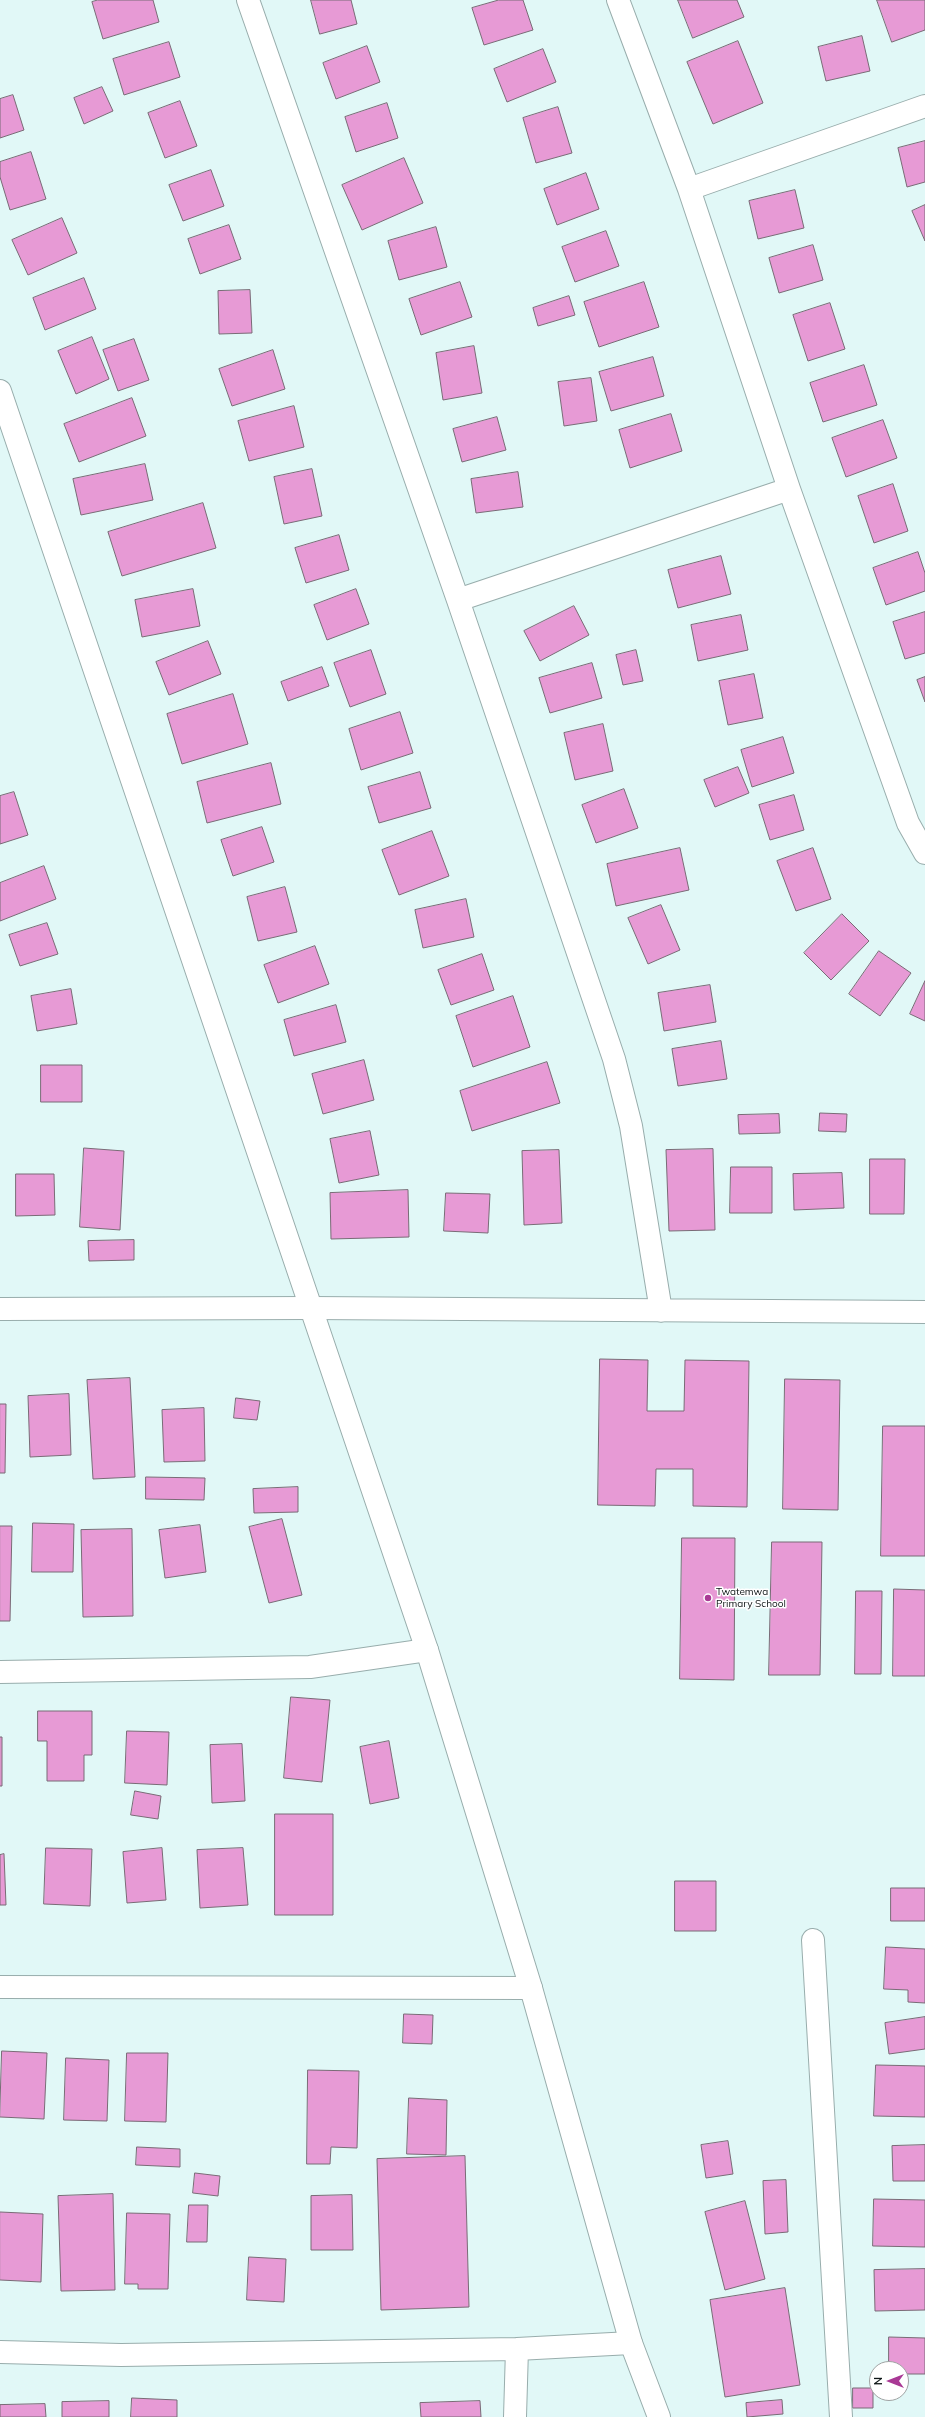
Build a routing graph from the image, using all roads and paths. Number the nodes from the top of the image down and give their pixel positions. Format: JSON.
{"nodes":[{"id":1,"x":248,"y":0,"type":"edge"},
{"id":2,"x":618,"y":0,"type":"edge"},
{"id":3,"x":925,"y":106,"type":"edge"},
{"id":4,"x":689,"y":189,"type":"junction"},
{"id":5,"x":0,"y":391,"type":"edge"},
{"id":6,"x":789,"y":489,"type":"junction"},
{"id":7,"x":458,"y":600,"type":"junction"},
{"id":8,"x":925,"y":853,"type":"edge"},
{"id":9,"x":311,"y":1308,"type":"junction"},
{"id":10,"x":0,"y":1309,"type":"edge"},
{"id":11,"x":661,"y":1311,"type":"junction"},
{"id":12,"x":925,"y":1312,"type":"edge"},
{"id":13,"x":428,"y":1650,"type":"junction"},
{"id":14,"x":0,"y":1672,"type":"edge"},
{"id":15,"x":812,"y":1940,"type":"dead end"},
{"id":16,"x":0,"y":1986,"type":"edge"},
{"id":17,"x":531,"y":1988,"type":"junction"},
{"id":18,"x":631,"y":2343,"type":"junction"},
{"id":19,"x":518,"y":2349,"type":"junction"},
{"id":20,"x":0,"y":2352,"type":"edge"},
{"id":21,"x":515,"y":2417,"type":"edge"},
{"id":22,"x":659,"y":2417,"type":"edge"},
{"id":23,"x":841,"y":2417,"type":"edge"}],
"edges":[{"from":1,"to":7,"type":"street"},
{"from":2,"to":4,"type":"street"},
{"from":3,"to":4,"type":"street"},
{"from":4,"to":6,"type":"street"},
{"from":5,"to":9,"type":"street"},
{"from":6,"to":7,"type":"street"},
{"from":6,"to":8,"type":"street"},
{"from":7,"to":11,"type":"street"},
{"from":9,"to":10,"type":"street"},
{"from":9,"to":11,"type":"street"},
{"from":9,"to":13,"type":"street"},
{"from":11,"to":12,"type":"street"},
{"from":13,"to":14,"type":"street"},
{"from":13,"to":17,"type":"street"},
{"from":15,"to":23,"type":"street"},
{"from":16,"to":17,"type":"street"},
{"from":17,"to":18,"type":"street"},
{"from":18,"to":19,"type":"street"},
{"from":18,"to":22,"type":"street"},
{"from":19,"to":20,"type":"street"},
{"from":19,"to":21,"type":"street"}]}
